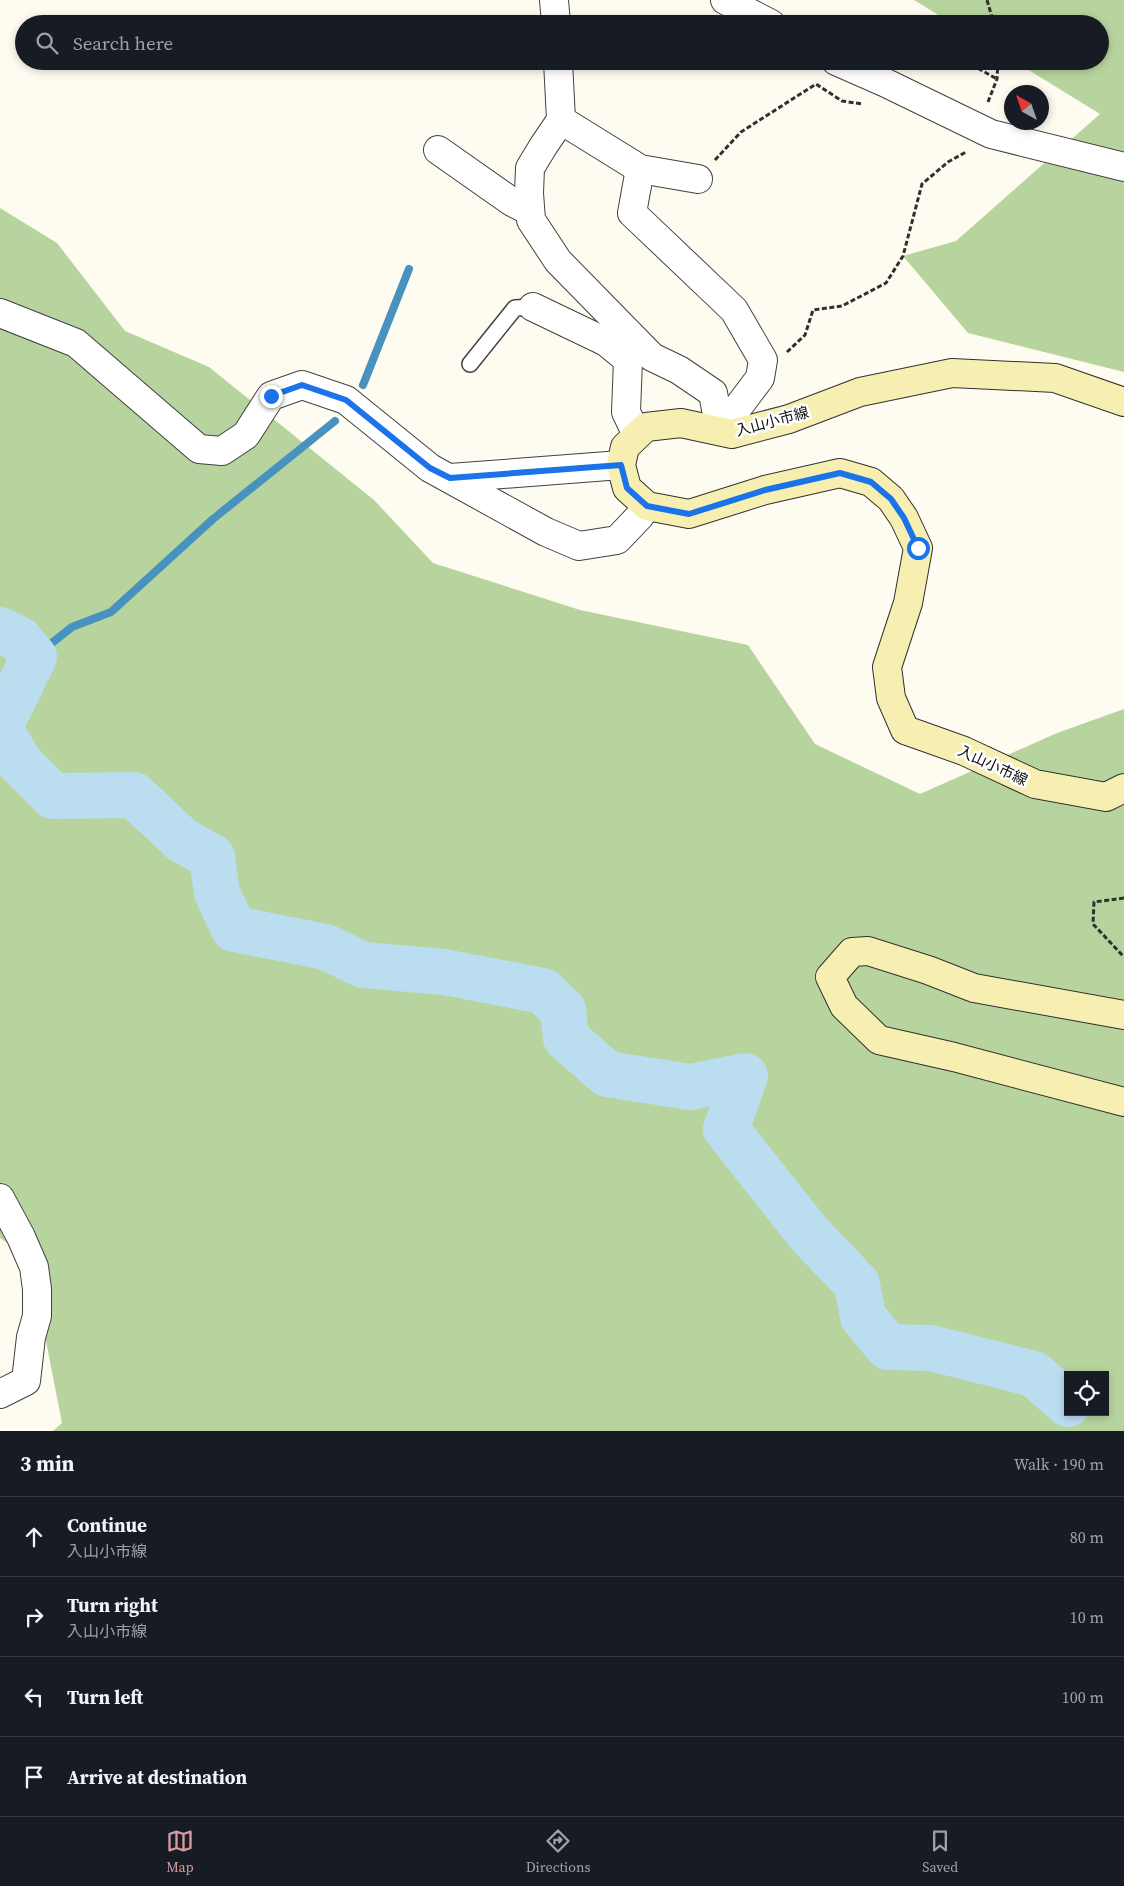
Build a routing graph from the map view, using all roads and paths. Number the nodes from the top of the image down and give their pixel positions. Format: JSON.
{"nodes":[{"id":1,"x":554,"y":0,"type":"edge"},
{"id":2,"x":725,"y":0,"type":"edge"},
{"id":3,"x":987,"y":0,"type":"edge"},
{"id":4,"x":555,"y":15,"type":"edge"},
{"id":5,"x":754,"y":15,"type":"edge"},
{"id":6,"x":991,"y":15,"type":"edge"},
{"id":7,"x":558,"y":70,"type":"edge"},
{"id":8,"x":856,"y":70,"type":"edge"},
{"id":9,"x":981,"y":70,"type":"edge"},
{"id":10,"x":998,"y":70,"type":"edge"},
{"id":11,"x":997,"y":79,"type":"junction"},
{"id":12,"x":872,"y":105,"type":"dead end"},
{"id":13,"x":561,"y":120,"type":"junction"},
{"id":14,"x":978,"y":128,"type":"junction"},
{"id":15,"x":438,"y":150,"type":"dead end"},
{"id":16,"x":1124,"y":167,"type":"edge"},
{"id":17,"x":640,"y":169,"type":"junction"},
{"id":18,"x":698,"y":179,"type":"joint"},
{"id":19,"x":530,"y":211,"type":"junction"},
{"id":20,"x":533,"y":307,"type":"joint"},
{"id":21,"x":0,"y":313,"type":"edge"},
{"id":22,"x":763,"y":360,"type":"junction"},
{"id":23,"x":470,"y":364,"type":"dead end"},
{"id":24,"x":1124,"y":402,"type":"edge"},
{"id":25,"x":720,"y":431,"type":"junction"},
{"id":26,"x":637,"y":436,"type":"junction"},
{"id":27,"x":621,"y":465,"type":"junction"},
{"id":28,"x":450,"y":478,"type":"junction"},
{"id":29,"x":647,"y":506,"type":"junction"},
{"id":30,"x":1124,"y":788,"type":"edge"},
{"id":31,"x":1124,"y":898,"type":"edge"},
{"id":32,"x":1124,"y":957,"type":"edge"},
{"id":33,"x":1124,"y":1015,"type":"edge"},
{"id":34,"x":1124,"y":1102,"type":"edge"},
{"id":35,"x":0,"y":1198,"type":"edge"},
{"id":36,"x":0,"y":1394,"type":"edge"}],
"edges":[{"from":1,"to":4,"type":"street"},
{"from":2,"to":5,"type":"street"},
{"from":3,"to":6,"type":"path"},
{"from":7,"to":13,"type":"street"},
{"from":8,"to":14,"type":"street"},
{"from":9,"to":11,"type":"path"},
{"from":10,"to":11,"type":"path"},
{"from":11,"to":14,"type":"path"},
{"from":12,"to":18,"type":"path"},
{"from":13,"to":17,"type":"street"},
{"from":13,"to":19,"type":"street"},
{"from":14,"to":16,"type":"street"},
{"from":14,"to":22,"type":"path"},
{"from":15,"to":19,"type":"street"},
{"from":17,"to":18,"type":"street"},
{"from":17,"to":22,"type":"street"},
{"from":19,"to":25,"type":"street"},
{"from":20,"to":23,"type":"lane"},
{"from":20,"to":26,"type":"street"},
{"from":21,"to":28,"type":"street"},
{"from":22,"to":25,"type":"street"},
{"from":24,"to":25,"type":"main road","name":"入山小市線"},
{"from":25,"to":26,"type":"main road","name":"入山小市線"},
{"from":26,"to":27,"type":"main road","name":"入山小市線"},
{"from":27,"to":28,"type":"street"},
{"from":27,"to":29,"type":"main road"},
{"from":28,"to":29,"type":"street"},
{"from":29,"to":30,"type":"main road","name":"入山小市線"},
{"from":31,"to":32,"type":"path"},
{"from":33,"to":34,"type":"main road"},
{"from":35,"to":36,"type":"street"}]}
